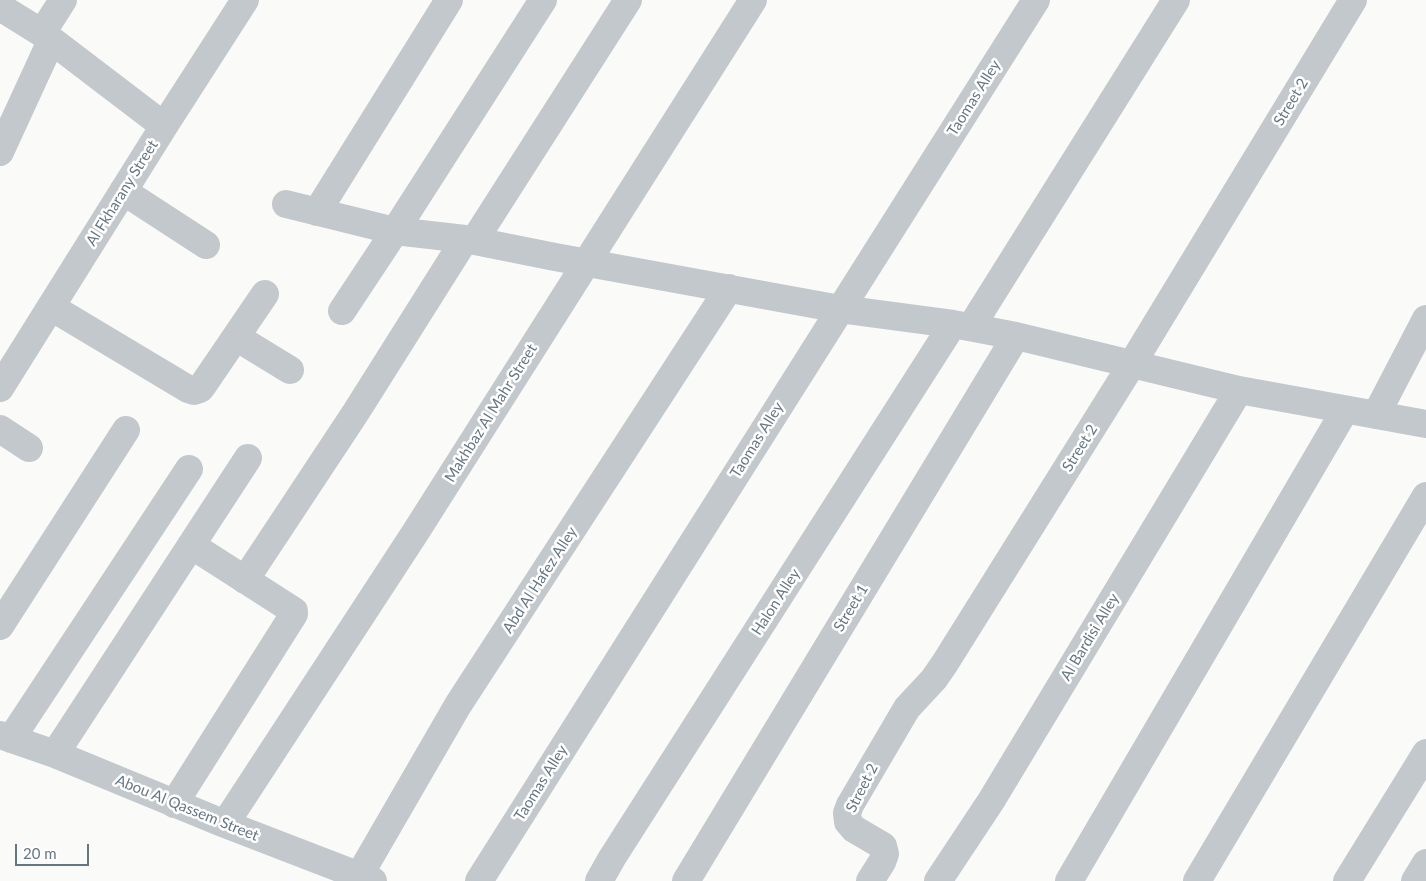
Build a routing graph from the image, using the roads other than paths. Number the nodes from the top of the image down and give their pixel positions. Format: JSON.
{"nodes":[{"id":1,"x":63,"y":0,"type":"edge"},
{"id":2,"x":245,"y":0,"type":"edge"},
{"id":3,"x":449,"y":0,"type":"edge"},
{"id":4,"x":543,"y":0,"type":"edge"},
{"id":5,"x":628,"y":0,"type":"edge"},
{"id":6,"x":753,"y":0,"type":"edge"},
{"id":7,"x":1036,"y":0,"type":"edge"},
{"id":8,"x":1176,"y":0,"type":"edge"},
{"id":9,"x":1353,"y":0,"type":"edge"},
{"id":10,"x":0,"y":7,"type":"edge"},
{"id":11,"x":46,"y":37,"type":"junction"},
{"id":12,"x":164,"y":126,"type":"junction"},
{"id":13,"x":0,"y":152,"type":"edge"},
{"id":14,"x":123,"y":190,"type":"junction"},
{"id":15,"x":286,"y":204,"type":"dead end"},
{"id":16,"x":317,"y":212,"type":"junction"},
{"id":17,"x":395,"y":231,"type":"junction"},
{"id":18,"x":470,"y":240,"type":"junction"},
{"id":19,"x":206,"y":245,"type":"dead end"},
{"id":20,"x":587,"y":262,"type":"junction"},
{"id":21,"x":729,"y":288,"type":"junction"},
{"id":22,"x":265,"y":294,"type":"dead end"},
{"id":23,"x":51,"y":307,"type":"junction"},
{"id":24,"x":840,"y":309,"type":"junction"},
{"id":25,"x":342,"y":310,"type":"dead end"},
{"id":26,"x":1426,"y":319,"type":"edge"},
{"id":27,"x":962,"y":326,"type":"junction"},
{"id":28,"x":1016,"y":336,"type":"junction"},
{"id":29,"x":236,"y":338,"type":"junction"},
{"id":30,"x":1132,"y":364,"type":"junction"},
{"id":31,"x":290,"y":370,"type":"dead end"},
{"id":32,"x":0,"y":388,"type":"edge"},
{"id":33,"x":1239,"y":390,"type":"junction"},
{"id":34,"x":1345,"y":410,"type":"junction"},
{"id":35,"x":1376,"y":415,"type":"junction"},
{"id":36,"x":1426,"y":424,"type":"edge"},
{"id":37,"x":0,"y":429,"type":"edge"},
{"id":38,"x":126,"y":430,"type":"dead end"},
{"id":39,"x":29,"y":448,"type":"dead end"},
{"id":40,"x":248,"y":458,"type":"dead end"},
{"id":41,"x":189,"y":469,"type":"dead end"},
{"id":42,"x":1426,"y":496,"type":"edge"},
{"id":43,"x":191,"y":545,"type":"junction"},
{"id":44,"x":245,"y":580,"type":"junction"},
{"id":45,"x":0,"y":626,"type":"edge"},
{"id":46,"x":6,"y":737,"type":"edge"},
{"id":47,"x":1426,"y":753,"type":"edge"},
{"id":48,"x":55,"y":754,"type":"junction"},
{"id":49,"x":174,"y":804,"type":"junction"},
{"id":50,"x":225,"y":824,"type":"junction"},
{"id":51,"x":1426,"y":863,"type":"edge"},
{"id":52,"x":366,"y":878,"type":"edge"},
{"id":53,"x":480,"y":881,"type":"edge"},
{"id":54,"x":599,"y":881,"type":"edge"},
{"id":55,"x":686,"y":881,"type":"edge"},
{"id":56,"x":870,"y":881,"type":"edge"},
{"id":57,"x":938,"y":881,"type":"edge"},
{"id":58,"x":1069,"y":881,"type":"edge"},
{"id":59,"x":1197,"y":881,"type":"edge"},
{"id":60,"x":1347,"y":881,"type":"edge"},
{"id":61,"x":1415,"y":881,"type":"edge"}],
"edges":[{"from":1,"to":11,"type":"street"},
{"from":2,"to":12,"type":"street","name":"Al Fkharany Street"},
{"from":3,"to":16,"type":"street"},
{"from":4,"to":17,"type":"street"},
{"from":5,"to":18,"type":"street"},
{"from":6,"to":20,"type":"street","name":"Makhbaz Al Mahr Street"},
{"from":7,"to":24,"type":"street","name":"Taomas Alley"},
{"from":8,"to":27,"type":"street","name":"Halon Alley"},
{"from":9,"to":30,"type":"street","name":"Street 2"},
{"from":10,"to":11,"type":"street"},
{"from":11,"to":12,"type":"street"},
{"from":11,"to":13,"type":"street"},
{"from":12,"to":14,"type":"street","name":"Al Fkharany Street"},
{"from":14,"to":19,"type":"street"},
{"from":14,"to":23,"type":"street","name":"Al Fkharany Street"},
{"from":15,"to":16,"type":"street"},
{"from":16,"to":17,"type":"street"},
{"from":17,"to":18,"type":"street"},
{"from":17,"to":25,"type":"street"},
{"from":18,"to":20,"type":"street"},
{"from":18,"to":44,"type":"street"},
{"from":20,"to":21,"type":"street"},
{"from":20,"to":50,"type":"street","name":"Makhbaz Al Mahr Street"},
{"from":21,"to":24,"type":"street"},
{"from":21,"to":52,"type":"street","name":"Abd Al Hafez Alley"},
{"from":22,"to":29,"type":"street"},
{"from":23,"to":29,"type":"street"},
{"from":23,"to":32,"type":"street","name":"Al Fkharany Street"},
{"from":24,"to":27,"type":"street"},
{"from":24,"to":53,"type":"street","name":"Taomas Alley"},
{"from":26,"to":35,"type":"street"},
{"from":27,"to":28,"type":"street"},
{"from":27,"to":54,"type":"street","name":"Halon Alley"},
{"from":28,"to":30,"type":"street"},
{"from":28,"to":55,"type":"street","name":"Street 1"},
{"from":29,"to":31,"type":"street"},
{"from":30,"to":33,"type":"street"},
{"from":30,"to":56,"type":"street","name":"Street 2"},
{"from":33,"to":34,"type":"street"},
{"from":33,"to":57,"type":"street","name":"Al Bardisi Alley"},
{"from":34,"to":35,"type":"street"},
{"from":34,"to":58,"type":"street"},
{"from":35,"to":36,"type":"street"},
{"from":37,"to":39,"type":"street"},
{"from":38,"to":45,"type":"street"},
{"from":40,"to":43,"type":"street"},
{"from":41,"to":46,"type":"street"},
{"from":42,"to":59,"type":"street"},
{"from":43,"to":44,"type":"street"},
{"from":43,"to":48,"type":"street"},
{"from":44,"to":49,"type":"street"},
{"from":46,"to":48,"type":"street","name":"Abou Al Qassem Street"},
{"from":47,"to":60,"type":"street"},
{"from":48,"to":49,"type":"street","name":"Abou Al Qassem Street"},
{"from":49,"to":50,"type":"street","name":"Abou Al Qassem Street"},
{"from":50,"to":52,"type":"street","name":"Abou Al Qassem Street"},
{"from":51,"to":61,"type":"street"}]}
